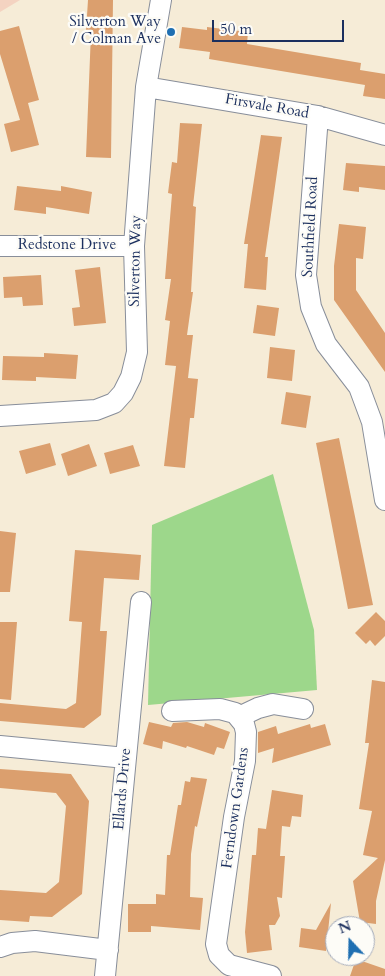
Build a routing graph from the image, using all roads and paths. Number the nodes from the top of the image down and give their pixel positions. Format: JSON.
{"nodes":[{"id":1,"x":161,"y":0,"type":"edge"},
{"id":2,"x":146,"y":87,"type":"junction"},
{"id":3,"x":318,"y":116,"type":"junction"},
{"id":4,"x":385,"y":135,"type":"edge"},
{"id":5,"x":0,"y":246,"type":"edge"},
{"id":6,"x":134,"y":246,"type":"junction"},
{"id":7,"x":0,"y":416,"type":"edge"},
{"id":8,"x":385,"y":500,"type":"edge"},
{"id":9,"x":141,"y":602,"type":"dead end"},
{"id":10,"x":303,"y":709,"type":"dead end"},
{"id":11,"x":172,"y":711,"type":"dead end"},
{"id":12,"x":239,"y":717,"type":"junction"},
{"id":13,"x":0,"y":746,"type":"edge"},
{"id":14,"x":126,"y":758,"type":"junction"},
{"id":15,"x":0,"y":947,"type":"edge"},
{"id":16,"x":108,"y":950,"type":"junction"},
{"id":17,"x":105,"y":976,"type":"edge"},
{"id":18,"x":271,"y":976,"type":"edge"}],
"edges":[{"from":1,"to":2,"type":"street","name":"Silverton Way"},
{"from":2,"to":3,"type":"street","name":"Firsvale Road"},
{"from":2,"to":6,"type":"street","name":"Silverton Way"},
{"from":3,"to":4,"type":"street","name":"Firsvale Road"},
{"from":3,"to":8,"type":"street","name":"Southfield Road"},
{"from":5,"to":6,"type":"street","name":"Redstone Drive"},
{"from":6,"to":7,"type":"street","name":"Silverton Way"},
{"from":9,"to":14,"type":"street","name":"Ellards Drive"},
{"from":10,"to":12,"type":"street"},
{"from":11,"to":12,"type":"street"},
{"from":12,"to":18,"type":"street","name":"Ferndown Gardens"},
{"from":13,"to":14,"type":"street"},
{"from":14,"to":16,"type":"street","name":"Ellards Drive"},
{"from":15,"to":16,"type":"street"},
{"from":16,"to":17,"type":"street","name":"Ellards Drive"}]}
